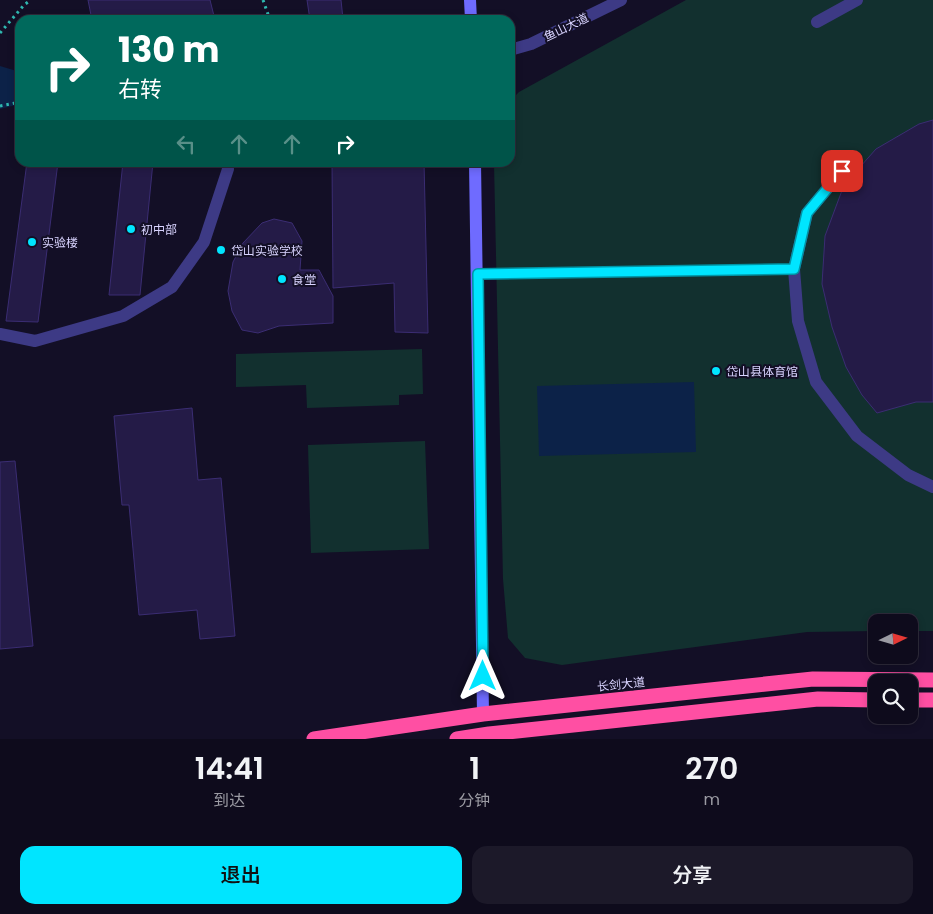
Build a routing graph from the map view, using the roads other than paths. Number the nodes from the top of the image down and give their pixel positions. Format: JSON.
{"nodes":[{"id":1,"x":470,"y":0,"type":"edge"},
{"id":2,"x":621,"y":0,"type":"edge"},
{"id":3,"x":857,"y":0,"type":"edge"},
{"id":4,"x":471,"y":15,"type":"edge"},
{"id":5,"x":818,"y":22,"type":"dead end"},
{"id":6,"x":515,"y":49,"type":"edge"},
{"id":7,"x":228,"y":167,"type":"edge"},
{"id":8,"x":475,"y":167,"type":"edge"},
{"id":9,"x":842,"y":171,"type":"dead end"},
{"id":10,"x":794,"y":269,"type":"junction"},
{"id":11,"x":478,"y":274,"type":"junction"},
{"id":12,"x":0,"y":334,"type":"edge"},
{"id":13,"x":933,"y":487,"type":"edge"},
{"id":14,"x":933,"y":680,"type":"edge"},
{"id":15,"x":868,"y":700,"type":"edge"},
{"id":16,"x":918,"y":700,"type":"edge"},
{"id":17,"x":933,"y":700,"type":"edge"},
{"id":18,"x":483,"y":714,"type":"junction"},
{"id":19,"x":314,"y":739,"type":"edge"},
{"id":20,"x":457,"y":739,"type":"edge"}],
"edges":[{"from":1,"to":4,"type":"street"},
{"from":2,"to":6,"type":"street","name":"鱼山大道"},
{"from":3,"to":5,"type":"street"},
{"from":7,"to":12,"type":"street"},
{"from":8,"to":11,"type":"street"},
{"from":9,"to":10,"type":"street"},
{"from":10,"to":11,"type":"lane"},
{"from":10,"to":13,"type":"street"},
{"from":11,"to":18,"type":"street"},
{"from":14,"to":18,"type":"highway","name":"长剑大道"},
{"from":15,"to":20,"type":"highway"},
{"from":16,"to":17,"type":"highway"},
{"from":18,"to":19,"type":"highway","name":"长剑大道"}]}
